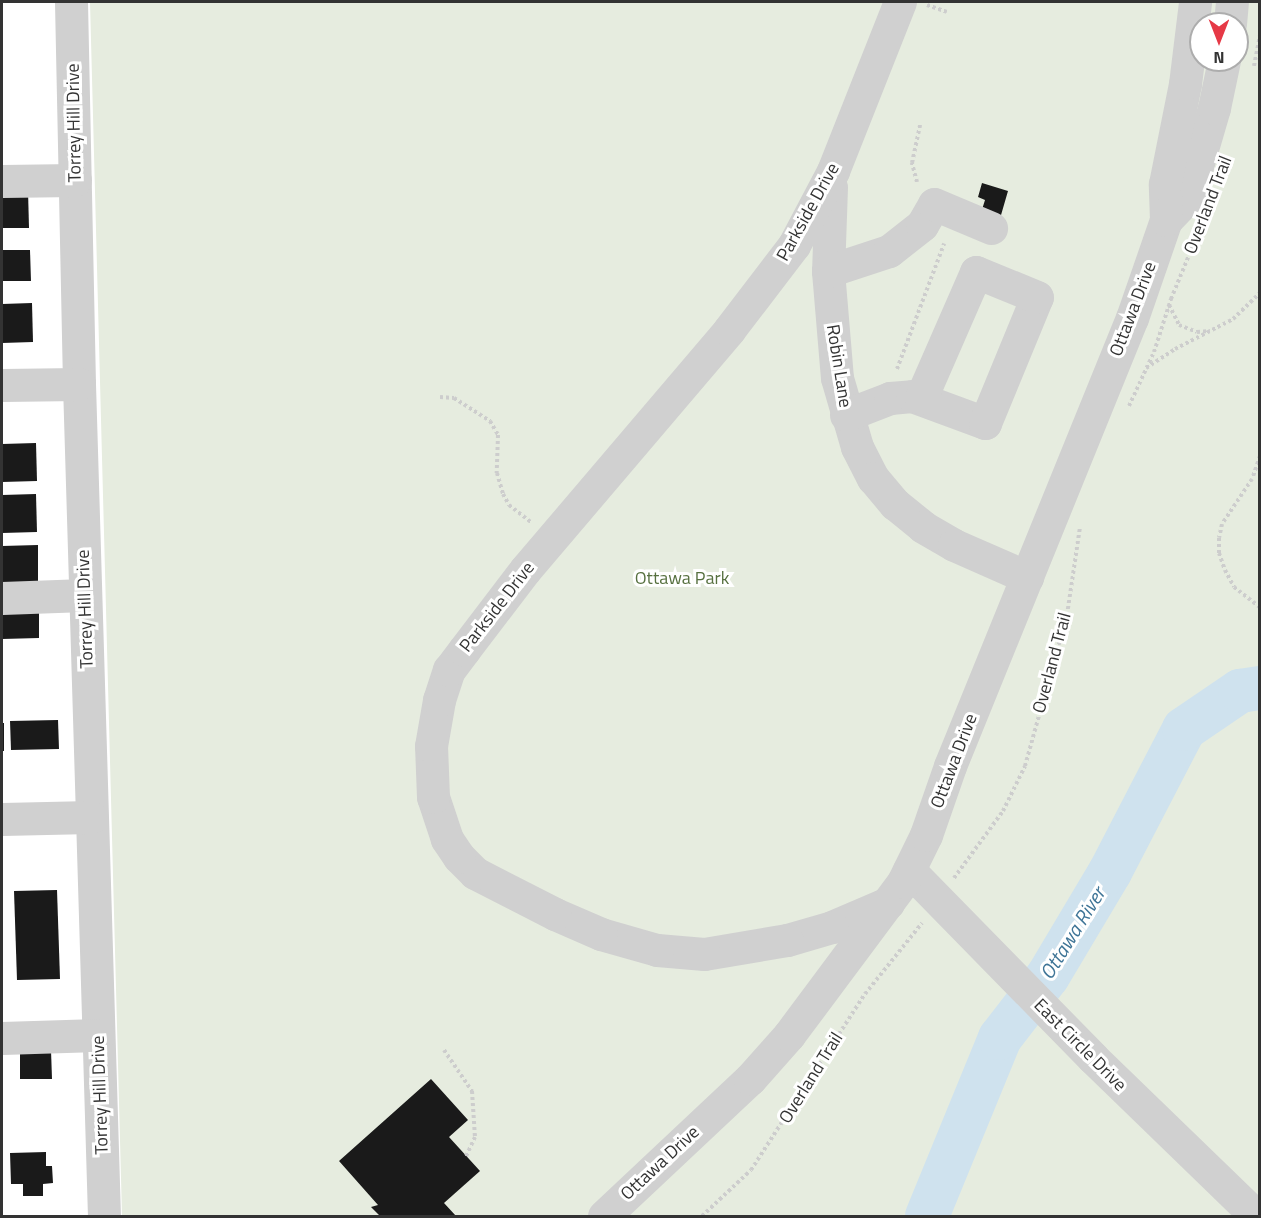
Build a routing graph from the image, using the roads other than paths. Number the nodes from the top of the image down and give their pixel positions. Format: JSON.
{"nodes":[{"id":1,"x":71,"y":2,"type":"edge"},
{"id":2,"x":900,"y":2,"type":"edge"},
{"id":3,"x":1195,"y":2,"type":"edge"},
{"id":4,"x":1234,"y":72,"type":"edge"},
{"id":5,"x":833,"y":171,"type":"junction"},
{"id":6,"x":75,"y":180,"type":"junction"},
{"id":7,"x":2,"y":181,"type":"edge"},
{"id":8,"x":1166,"y":220,"type":"junction"},
{"id":9,"x":990,"y":228,"type":"dead end"},
{"id":10,"x":828,"y":271,"type":"junction"},
{"id":11,"x":79,"y":384,"type":"junction"},
{"id":12,"x":2,"y":386,"type":"edge"},
{"id":13,"x":921,"y":398,"type":"dead end"},
{"id":14,"x":846,"y":415,"type":"junction"},
{"id":15,"x":1027,"y":577,"type":"junction"},
{"id":16,"x":85,"y":596,"type":"junction"},
{"id":17,"x":2,"y":598,"type":"edge"},
{"id":18,"x":91,"y":817,"type":"junction"},
{"id":19,"x":2,"y":819,"type":"edge"},
{"id":20,"x":909,"y":870,"type":"junction"},
{"id":21,"x":888,"y":903,"type":"junction"},
{"id":22,"x":98,"y":1035,"type":"junction"},
{"id":23,"x":2,"y":1038,"type":"edge"},
{"id":24,"x":104,"y":1216,"type":"edge"},
{"id":25,"x":604,"y":1216,"type":"edge"},
{"id":26,"x":1256,"y":1216,"type":"edge"}],
"edges":[{"from":1,"to":6,"type":"street","name":"Torrey Hill Drive"},
{"from":2,"to":5,"type":"street","name":"Parkside Drive"},
{"from":3,"to":8,"type":"street","name":"Ottawa Drive"},
{"from":4,"to":8,"type":"street","name":"Ottawa Drive"},
{"from":5,"to":10,"type":"street","name":"Robin Lane"},
{"from":5,"to":21,"type":"street","name":"Parkside Drive"},
{"from":6,"to":7,"type":"street"},
{"from":6,"to":11,"type":"street","name":"Torrey Hill Drive"},
{"from":8,"to":15,"type":"street","name":"Ottawa Drive"},
{"from":9,"to":10,"type":"street"},
{"from":10,"to":14,"type":"street","name":"Robin Lane"},
{"from":11,"to":12,"type":"street"},
{"from":11,"to":16,"type":"street","name":"Torrey Hill Drive"},
{"from":13,"to":14,"type":"street"},
{"from":14,"to":15,"type":"street","name":"Robin Lane"},
{"from":15,"to":20,"type":"street","name":"Ottawa Drive"},
{"from":16,"to":17,"type":"street"},
{"from":16,"to":18,"type":"street","name":"Torrey Hill Drive"},
{"from":18,"to":19,"type":"street"},
{"from":18,"to":22,"type":"street","name":"Torrey Hill Drive"},
{"from":20,"to":21,"type":"street","name":"Ottawa Drive"},
{"from":20,"to":26,"type":"street","name":"East Circle Drive"},
{"from":21,"to":25,"type":"street","name":"Ottawa Drive"},
{"from":22,"to":23,"type":"street"},
{"from":22,"to":24,"type":"street","name":"Torrey Hill Drive"}]}
